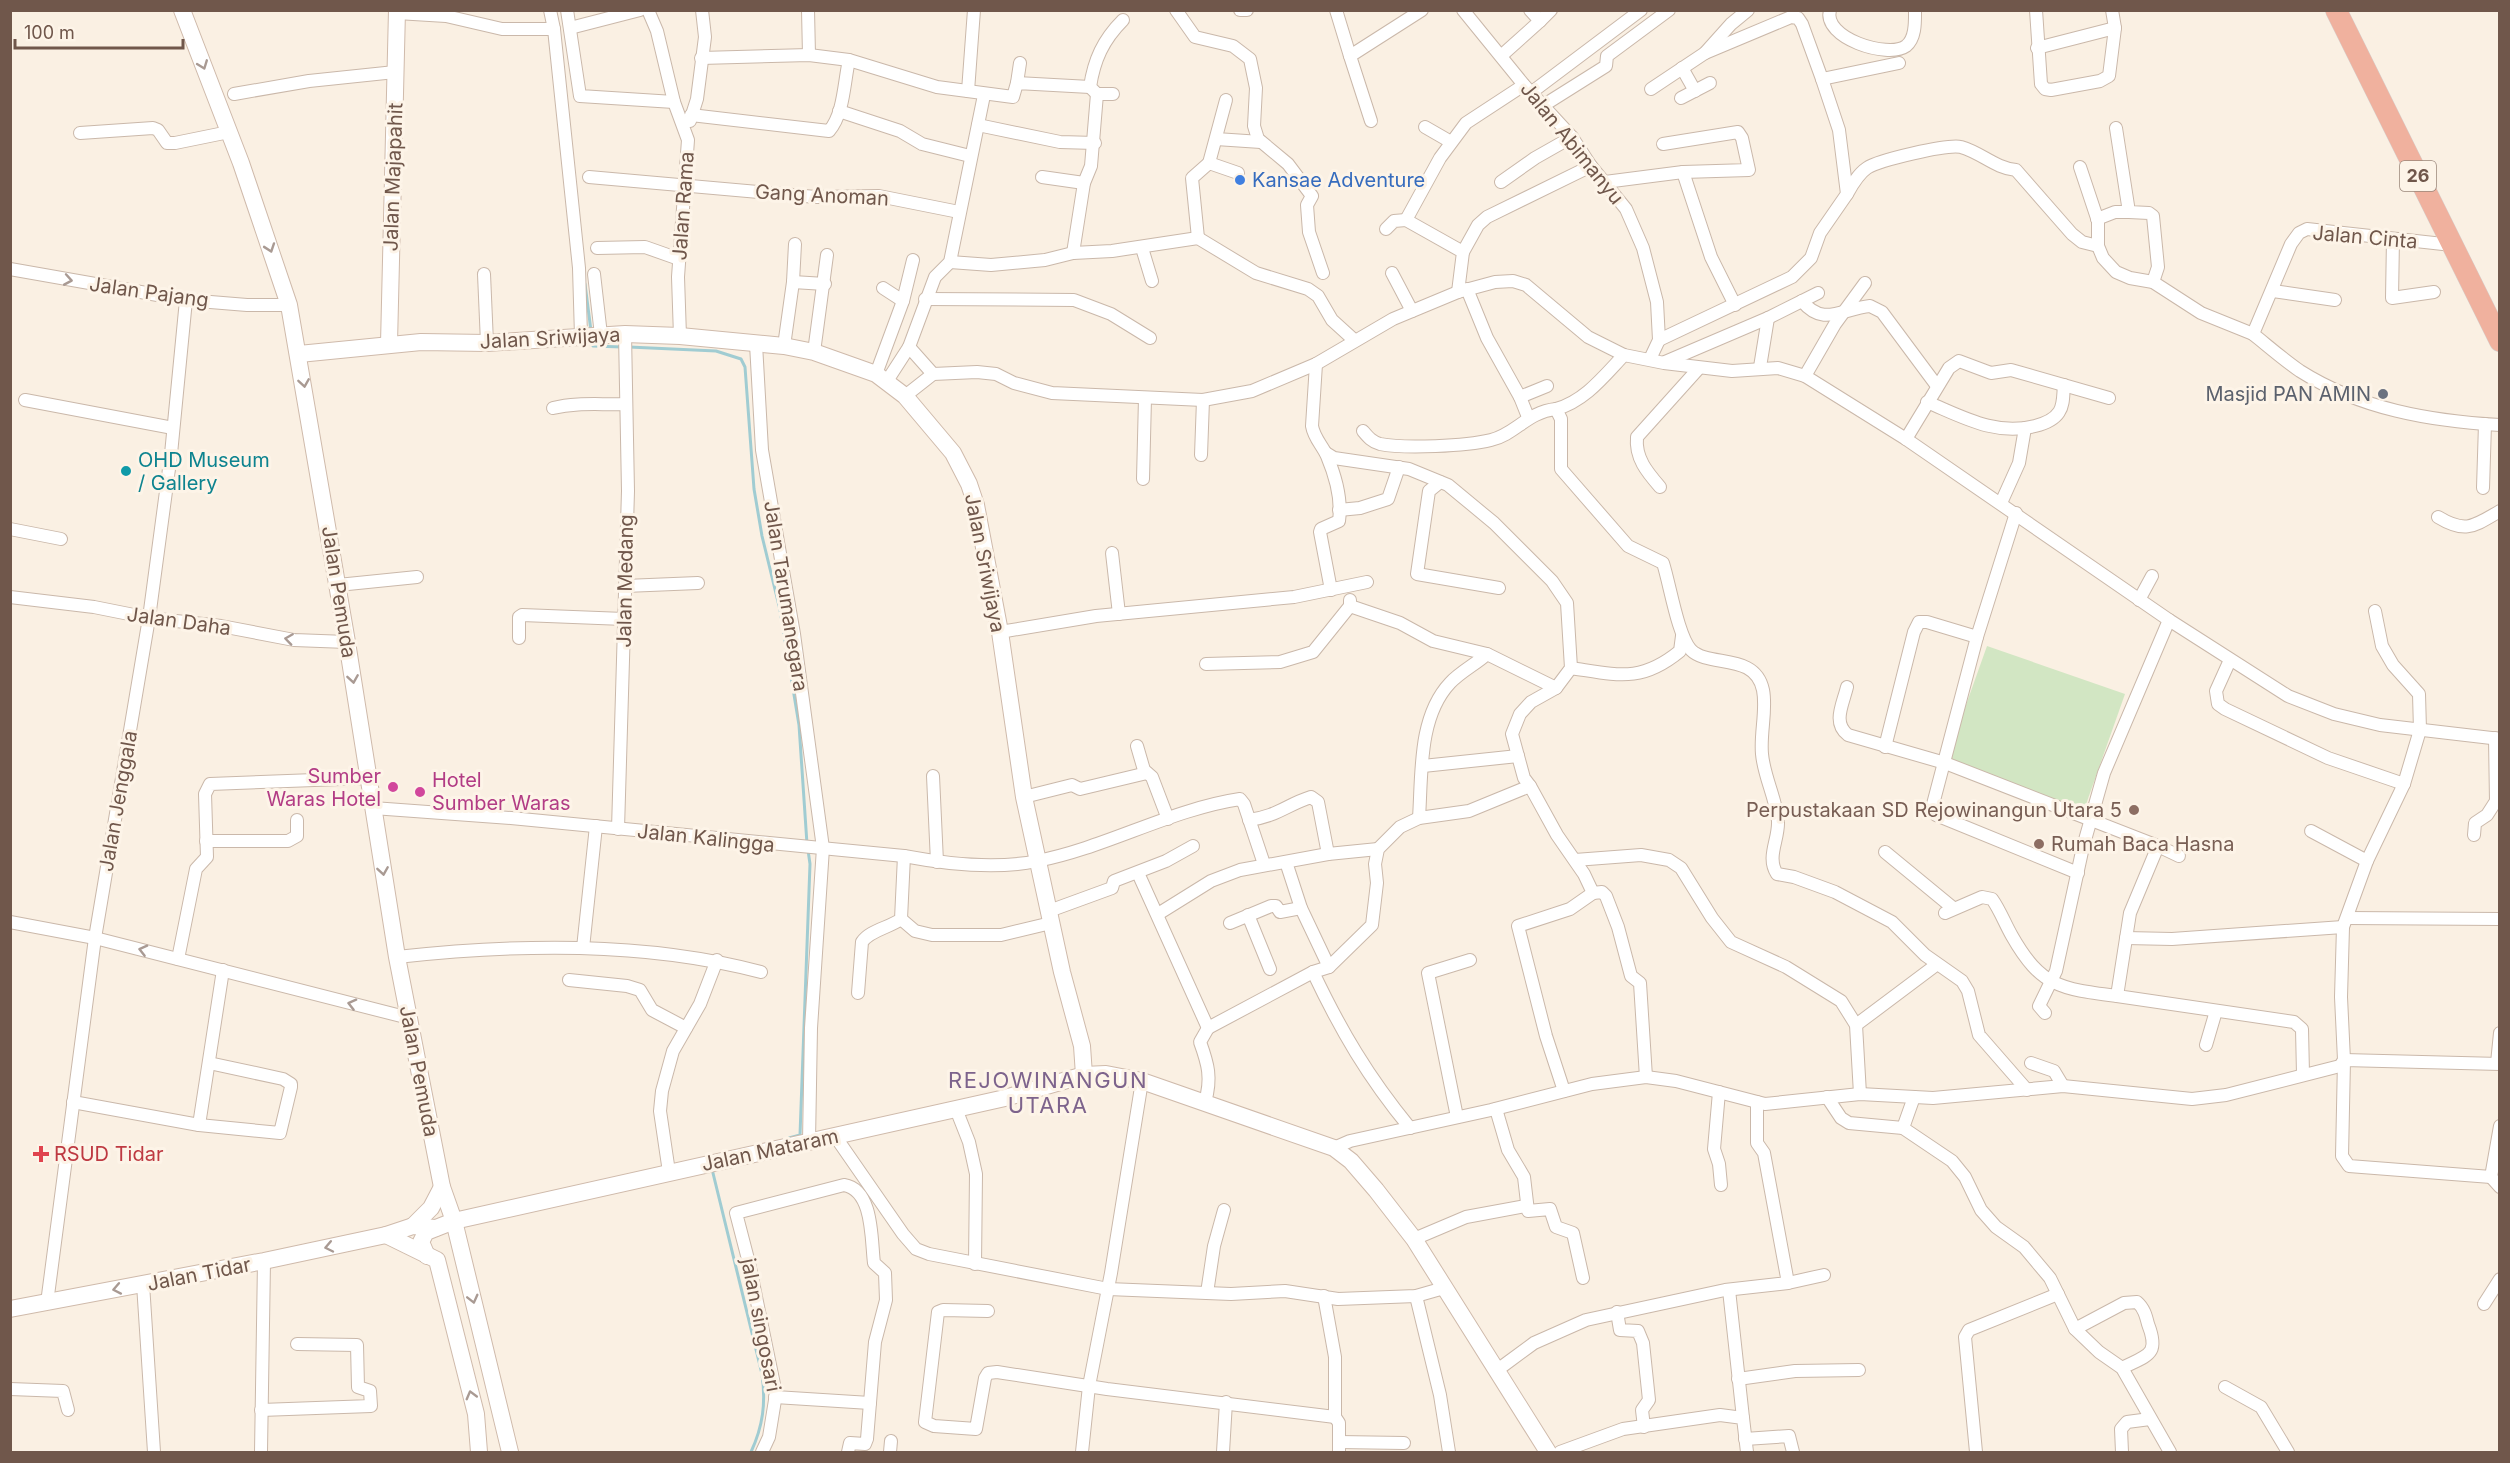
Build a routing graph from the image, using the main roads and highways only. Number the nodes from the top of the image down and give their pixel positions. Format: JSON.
{"nodes":[{"id":1,"x":182,"y":10,"type":"edge"},
{"id":2,"x":2336,"y":10,"type":"edge"},
{"id":3,"x":397,"y":12,"type":"edge"},
{"id":4,"x":2499,"y":341,"type":"edge"},
{"id":5,"x":389,"y":344,"type":"junction"},
{"id":6,"x":299,"y":354,"type":"junction"},
{"id":7,"x":1084,"y":1075,"type":"junction"},
{"id":8,"x":442,"y":1187,"type":"junction"},
{"id":9,"x":454,"y":1221,"type":"junction"},
{"id":10,"x":413,"y":1226,"type":"junction"},
{"id":11,"x":435,"y":1228,"type":"junction"},
{"id":12,"x":386,"y":1235,"type":"junction"},
{"id":13,"x":427,"y":1256,"type":"junction"},
{"id":14,"x":10,"y":1309,"type":"edge"},
{"id":15,"x":479,"y":1452,"type":"edge"},
{"id":16,"x":510,"y":1452,"type":"edge"},
{"id":17,"x":1548,"y":1452,"type":"edge"}],
"edges":[{"from":1,"to":6,"type":"main road","name":"Jalan Pemuda","one_way":true},
{"from":2,"to":4,"type":"highway","number":"26"},
{"from":3,"to":5,"type":"main road","name":"Jalan Majapahit"},
{"from":5,"to":6,"type":"main road","name":"Jalan Sriwijaya"},
{"from":5,"to":7,"type":"main road","name":"Jalan Sriwijaya"},
{"from":6,"to":8,"type":"main road","name":"Jalan Pemuda","one_way":true},
{"from":7,"to":9,"type":"main road","name":"Jalan Mataram"},
{"from":7,"to":17,"type":"main road","name":"Jalan Mataram"},
{"from":8,"to":9,"type":"main road","name":"Jalan Pemuda"},
{"from":8,"to":10,"type":"main road"},
{"from":9,"to":11,"type":"main road","name":"Jalan Mataram"},
{"from":9,"to":16,"type":"main road","name":"Jalan Pemuda","one_way":true},
{"from":10,"to":11,"type":"main road"},
{"from":10,"to":12,"type":"main road","name":"Jalan Tidar"},
{"from":11,"to":13,"type":"main road"},
{"from":12,"to":13,"type":"main road"},
{"from":12,"to":14,"type":"main road","name":"Jalan Tidar","one_way":true},
{"from":15,"to":13,"type":"main road","one_way":true}]}
